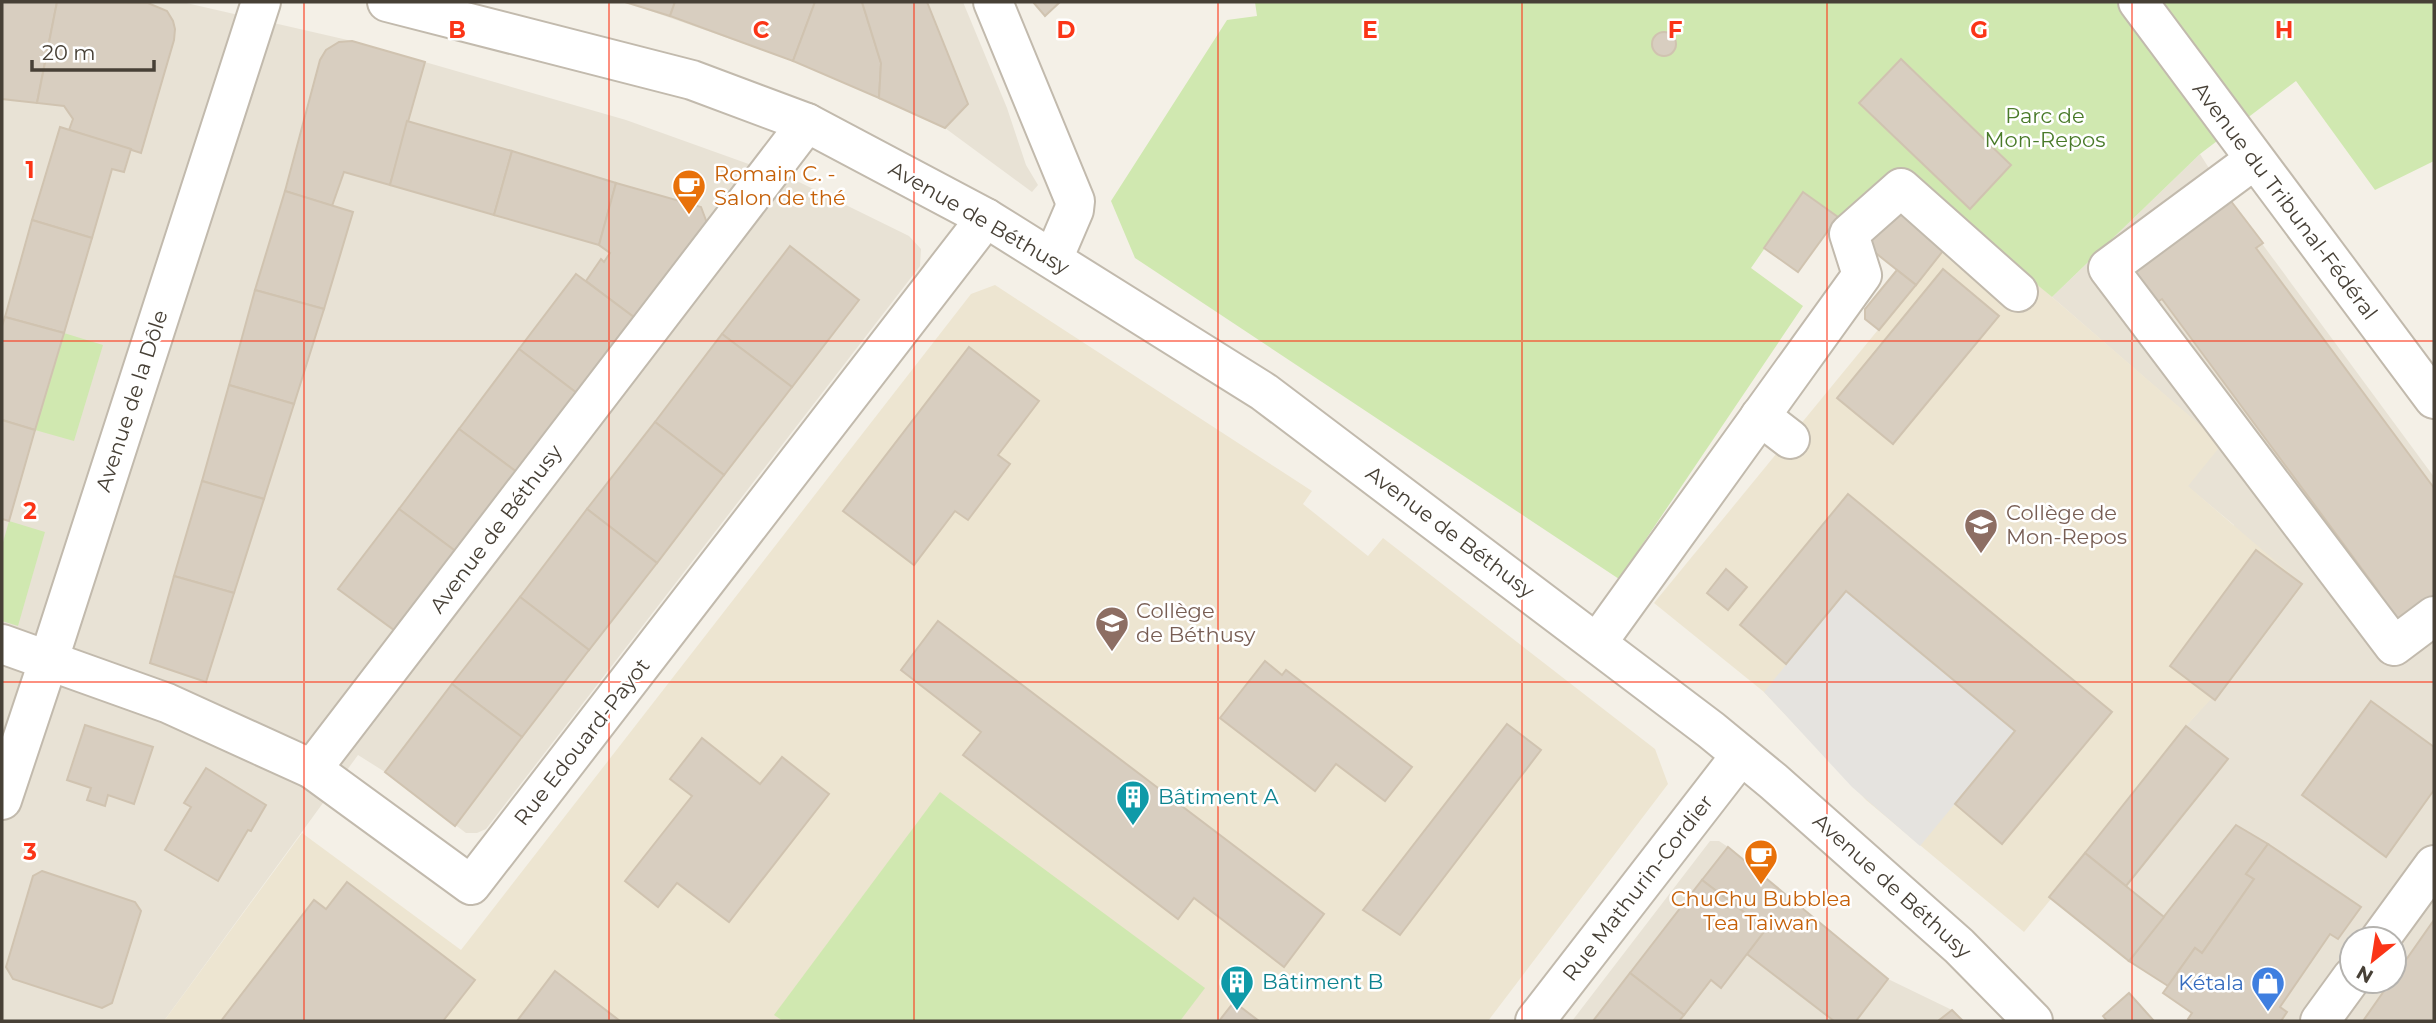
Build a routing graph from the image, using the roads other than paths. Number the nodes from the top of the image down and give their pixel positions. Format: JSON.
{"nodes":[{"id":1,"x":261,"y":2,"type":"edge"},
{"id":2,"x":387,"y":2,"type":"edge"},
{"id":3,"x":993,"y":2,"type":"edge"},
{"id":4,"x":2138,"y":2,"type":"edge"},
{"id":5,"x":807,"y":123,"type":"junction"},
{"id":6,"x":2255,"y":160,"type":"junction"},
{"id":7,"x":986,"y":218,"type":"junction"},
{"id":8,"x":1053,"y":259,"type":"junction"},
{"id":9,"x":2018,"y":292,"type":"dead end"},
{"id":10,"x":2434,"y":399,"type":"edge"},
{"id":11,"x":1760,"y":416,"type":"junction"},
{"id":12,"x":1790,"y":439,"type":"dead end"},
{"id":13,"x":2434,"y":616,"type":"edge"},
{"id":14,"x":1597,"y":643,"type":"junction"},
{"id":15,"x":2,"y":644,"type":"edge"},
{"id":16,"x":49,"y":659,"type":"junction"},
{"id":17,"x":1741,"y":755,"type":"junction"},
{"id":18,"x":312,"y":769,"type":"junction"},
{"id":19,"x":2,"y":800,"type":"edge"},
{"id":20,"x":2434,"y":865,"type":"edge"},
{"id":21,"x":2390,"y":925,"type":"edge"},
{"id":22,"x":2339,"y":995,"type":"edge"},
{"id":23,"x":1535,"y":1021,"type":"edge"},
{"id":24,"x":2034,"y":1021,"type":"edge"},
{"id":25,"x":2320,"y":1021,"type":"edge"}],
"edges":[{"from":1,"to":16,"type":"street","name":"Avenue de la Dôle"},
{"from":2,"to":5,"type":"street","name":"Avenue de Béthusy"},
{"from":3,"to":8,"type":"street"},
{"from":4,"to":6,"type":"street","name":"Avenue du Tribunal-Fédéral"},
{"from":5,"to":7,"type":"street","name":"Avenue de Béthusy"},
{"from":5,"to":18,"type":"street","name":"Avenue de Béthusy"},
{"from":6,"to":10,"type":"street","name":"Avenue du Tribunal-Fédéral"},
{"from":6,"to":13,"type":"street"},
{"from":7,"to":8,"type":"street","name":"Avenue de Béthusy"},
{"from":7,"to":18,"type":"street","name":"Rue Edouard-Payot"},
{"from":8,"to":14,"type":"street","name":"Avenue de Béthusy"},
{"from":9,"to":11,"type":"street"},
{"from":11,"to":12,"type":"street"},
{"from":11,"to":14,"type":"street"},
{"from":14,"to":17,"type":"street","name":"Avenue de Béthusy"},
{"from":15,"to":16,"type":"street","name":"Rue Edouard-Payot"},
{"from":16,"to":18,"type":"street","name":"Rue Edouard-Payot"},
{"from":16,"to":19,"type":"street","name":"Avenue de la Dôle"},
{"from":17,"to":23,"type":"street","name":"Rue Mathurin-Cordier"},
{"from":17,"to":24,"type":"street","name":"Avenue de Béthusy"},
{"from":20,"to":21,"type":"street"},
{"from":22,"to":25,"type":"street"}]}
